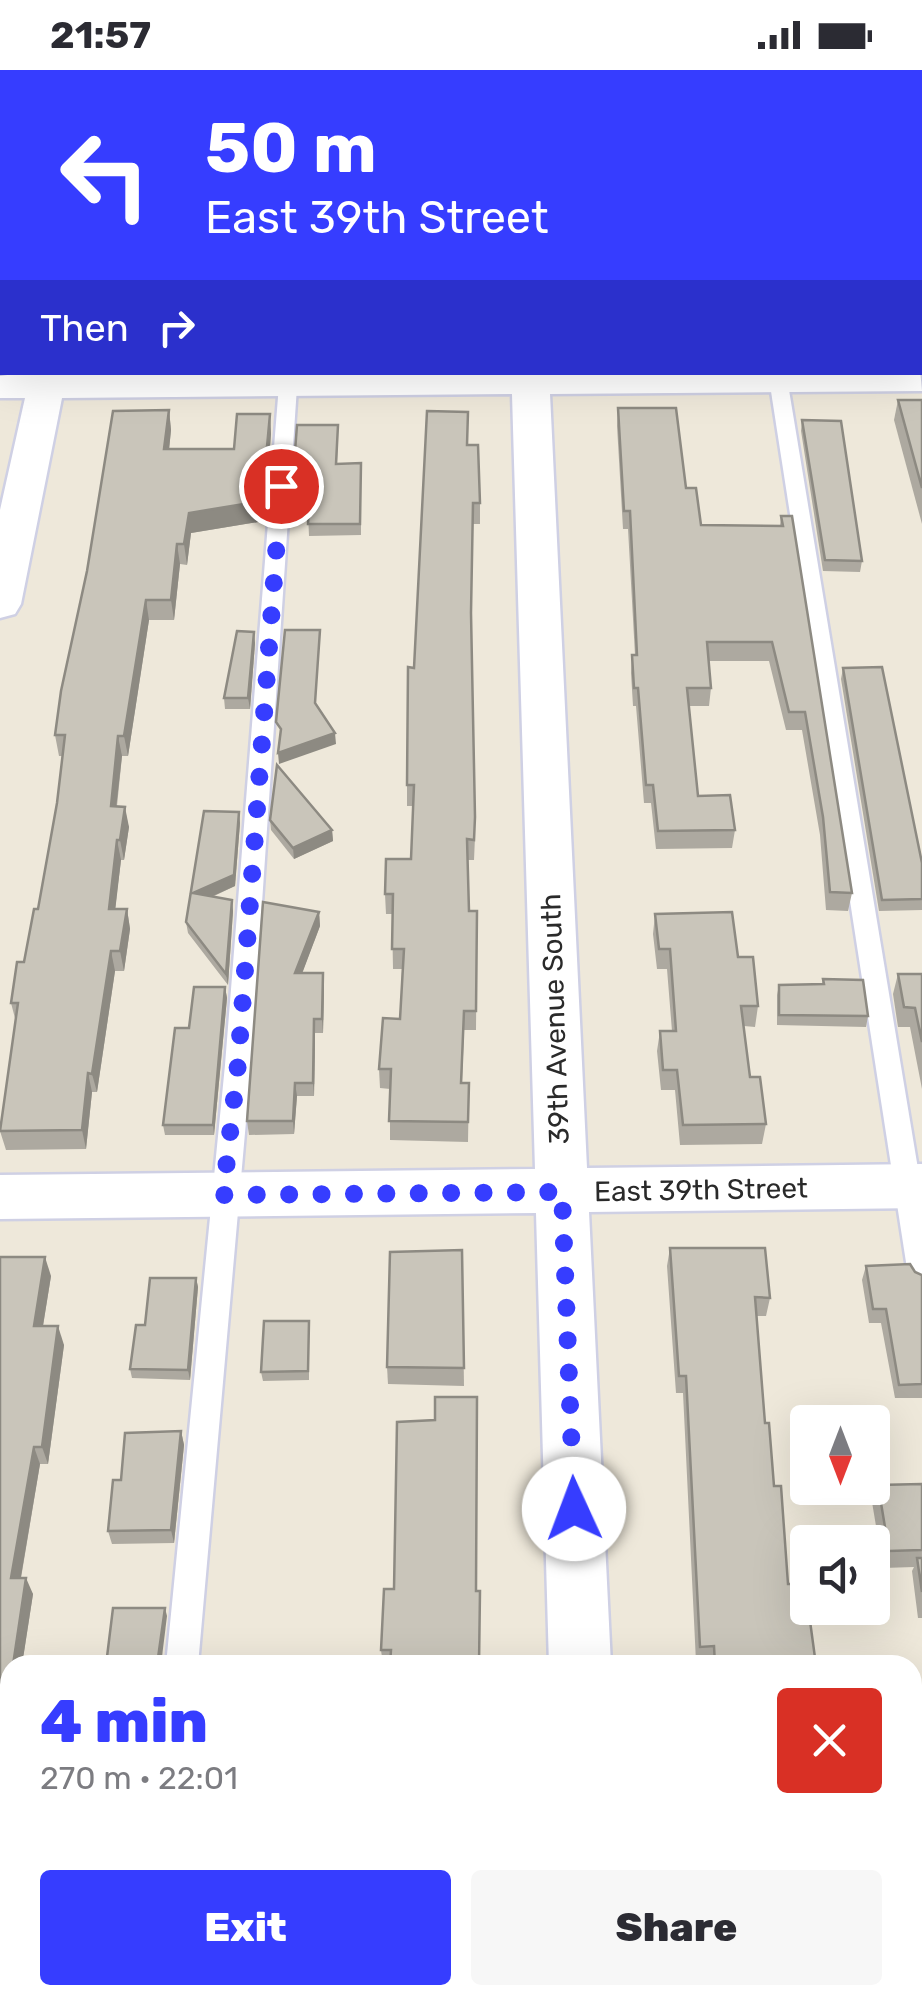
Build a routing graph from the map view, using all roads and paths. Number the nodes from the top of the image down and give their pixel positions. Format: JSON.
{"nodes":[{"id":1,"x":778,"y":377,"type":"edge"},
{"id":2,"x":288,"y":378,"type":"edge"},
{"id":3,"x":530,"y":378,"type":"edge"},
{"id":4,"x":47,"y":380,"type":"edge"},
{"id":5,"x":922,"y":380,"type":"edge"},
{"id":6,"x":0,"y":386,"type":"edge"},
{"id":7,"x":0,"y":604,"type":"edge"},
{"id":8,"x":915,"y":1186,"type":"edge"},
{"id":9,"x":562,"y":1192,"type":"junction"},
{"id":10,"x":223,"y":1195,"type":"junction"},
{"id":11,"x":0,"y":1197,"type":"edge"},
{"id":12,"x":922,"y":1275,"type":"edge"},
{"id":13,"x":183,"y":1655,"type":"edge"},
{"id":14,"x":580,"y":1655,"type":"edge"}],
"edges":[{"from":1,"to":3,"type":"street"},
{"from":1,"to":5,"type":"street"},
{"from":1,"to":8,"type":"lane"},
{"from":2,"to":3,"type":"street"},
{"from":2,"to":4,"type":"street"},
{"from":2,"to":10,"type":"lane"},
{"from":3,"to":9,"type":"street","name":"39th Avenue South"},
{"from":4,"to":6,"type":"street"},
{"from":4,"to":7,"type":"street"},
{"from":8,"to":9,"type":"street","name":"East 39th Street"},
{"from":8,"to":12,"type":"lane"},
{"from":9,"to":10,"type":"street","name":"East 39th Street"},
{"from":9,"to":14,"type":"street","name":"39th Avenue South"},
{"from":10,"to":11,"type":"street","name":"East 39th Street"},
{"from":10,"to":13,"type":"lane"}]}
